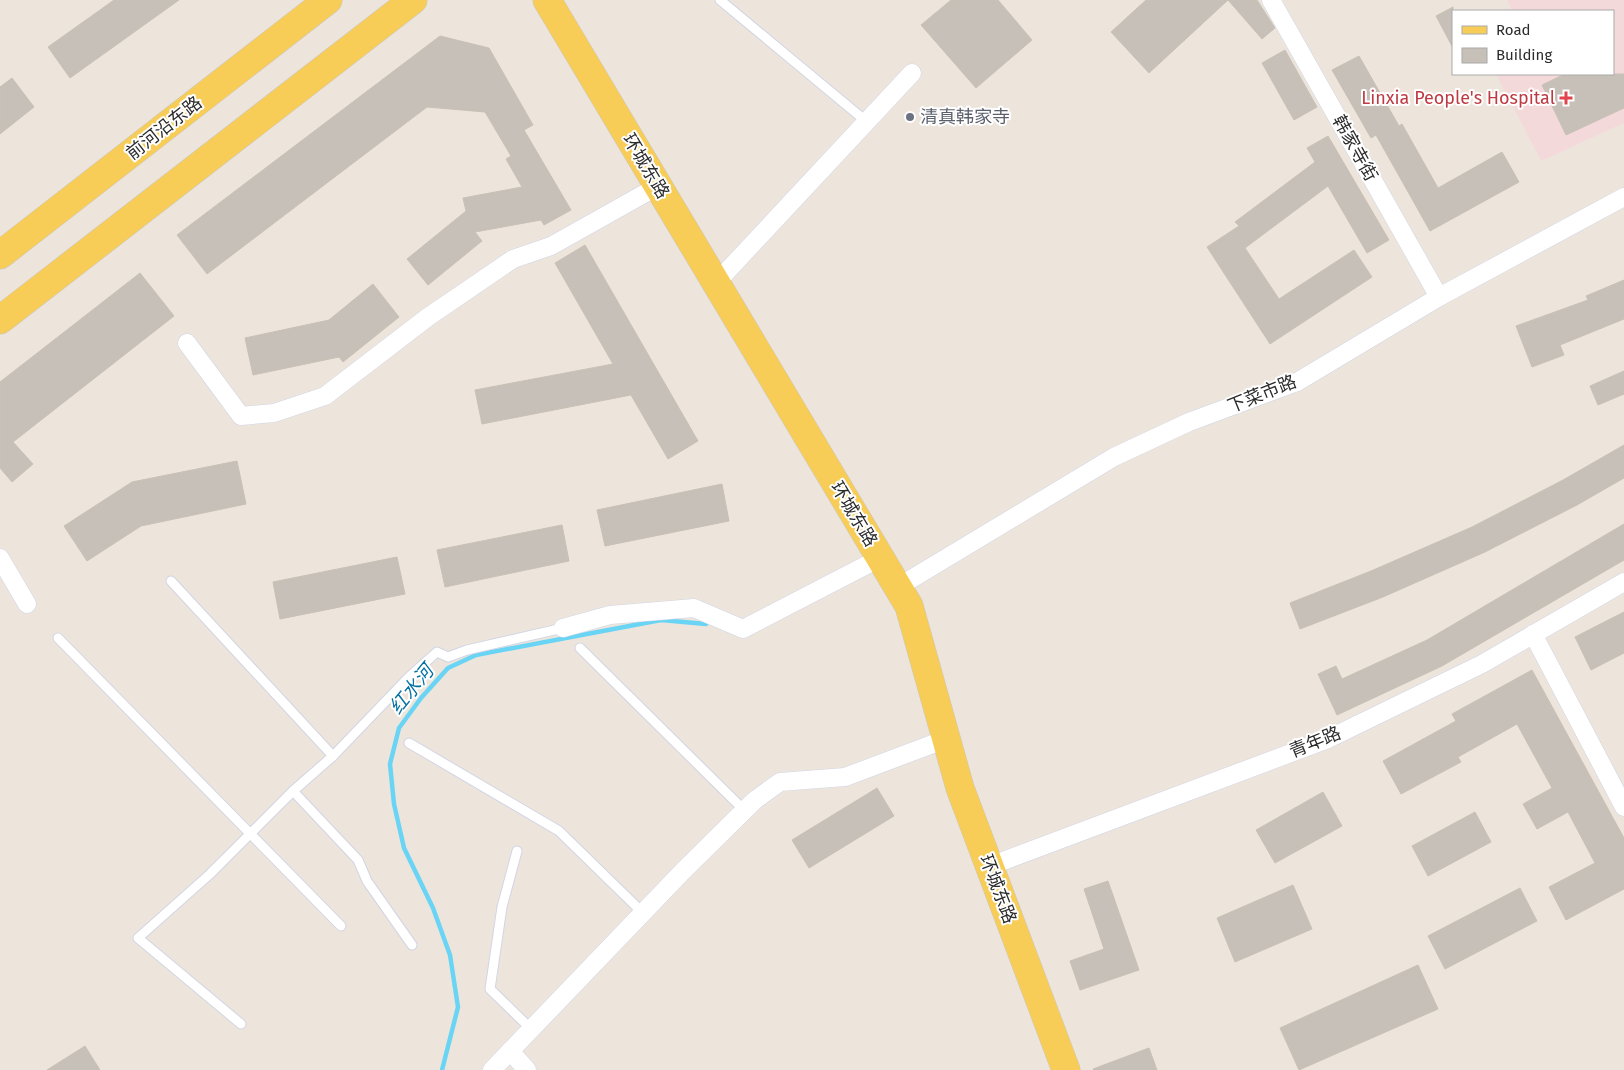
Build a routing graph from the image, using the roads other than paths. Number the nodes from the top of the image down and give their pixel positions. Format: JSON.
{"nodes":[{"id":1,"x":328,"y":0,"type":"edge"},
{"id":2,"x":413,"y":0,"type":"edge"},
{"id":3,"x":547,"y":0,"type":"edge"},
{"id":4,"x":720,"y":0,"type":"edge"},
{"id":5,"x":1271,"y":0,"type":"edge"},
{"id":6,"x":912,"y":73,"type":"dead end"},
{"id":7,"x":867,"y":122,"type":"junction"},
{"id":8,"x":658,"y":186,"type":"junction"},
{"id":9,"x":1624,"y":197,"type":"edge"},
{"id":10,"x":0,"y":255,"type":"edge"},
{"id":11,"x":716,"y":283,"type":"junction"},
{"id":12,"x":1439,"y":297,"type":"junction"},
{"id":13,"x":0,"y":320,"type":"edge"},
{"id":14,"x":187,"y":343,"type":"dead end"},
{"id":15,"x":0,"y":558,"type":"edge"},
{"id":16,"x":880,"y":558,"type":"junction"},
{"id":17,"x":171,"y":581,"type":"dead end"},
{"id":18,"x":1624,"y":582,"type":"edge"},
{"id":19,"x":898,"y":587,"type":"junction"},
{"id":20,"x":27,"y":604,"type":"dead end"},
{"id":21,"x":562,"y":628,"type":"joint"},
{"id":22,"x":1533,"y":634,"type":"junction"},
{"id":23,"x":58,"y":638,"type":"dead end"},
{"id":24,"x":580,"y":648,"type":"dead end"},
{"id":25,"x":946,"y":739,"type":"junction"},
{"id":26,"x":409,"y":743,"type":"dead end"},
{"id":27,"x":333,"y":756,"type":"junction"},
{"id":28,"x":294,"y":791,"type":"junction"},
{"id":29,"x":1624,"y":806,"type":"edge"},
{"id":30,"x":744,"y":810,"type":"junction"},
{"id":31,"x":250,"y":834,"type":"junction"},
{"id":32,"x":517,"y":852,"type":"dead end"},
{"id":33,"x":990,"y":866,"type":"junction"},
{"id":34,"x":642,"y":912,"type":"junction"},
{"id":35,"x":341,"y":926,"type":"dead end"},
{"id":36,"x":412,"y":945,"type":"dead end"},
{"id":37,"x":241,"y":1024,"type":"dead end"},
{"id":38,"x":531,"y":1029,"type":"junction"},
{"id":39,"x":510,"y":1051,"type":"junction"},
{"id":40,"x":492,"y":1070,"type":"edge"},
{"id":41,"x":526,"y":1070,"type":"edge"},
{"id":42,"x":1066,"y":1070,"type":"edge"}],
"edges":[{"from":1,"to":10,"type":"main road","name":"前河沿东路"},
{"from":2,"to":13,"type":"main road"},
{"from":3,"to":8,"type":"main road","name":"环城东路"},
{"from":4,"to":7,"type":"lane"},
{"from":5,"to":12,"type":"street","name":"韩家寺街"},
{"from":6,"to":7,"type":"street"},
{"from":7,"to":11,"type":"street"},
{"from":8,"to":11,"type":"main road","name":"环城东路"},
{"from":8,"to":14,"type":"street"},
{"from":9,"to":12,"type":"street","name":"下菜市路"},
{"from":11,"to":16,"type":"main road","name":"环城东路"},
{"from":12,"to":19,"type":"street","name":"下菜市路"},
{"from":15,"to":20,"type":"street"},
{"from":16,"to":19,"type":"main road","name":"环城东路"},
{"from":16,"to":21,"type":"street"},
{"from":17,"to":27,"type":"lane"},
{"from":18,"to":22,"type":"street","name":"青年路"},
{"from":19,"to":25,"type":"main road","name":"环城东路"},
{"from":21,"to":27,"type":"lane"},
{"from":22,"to":29,"type":"street"},
{"from":22,"to":33,"type":"street","name":"青年路"},
{"from":23,"to":31,"type":"lane"},
{"from":24,"to":30,"type":"lane"},
{"from":25,"to":30,"type":"street"},
{"from":25,"to":33,"type":"main road","name":"环城东路"},
{"from":26,"to":34,"type":"lane"},
{"from":27,"to":28,"type":"lane"},
{"from":28,"to":31,"type":"lane"},
{"from":28,"to":36,"type":"lane"},
{"from":30,"to":34,"type":"street"},
{"from":31,"to":35,"type":"lane"},
{"from":31,"to":37,"type":"lane"},
{"from":32,"to":38,"type":"lane"},
{"from":33,"to":42,"type":"main road","name":"环城东路"},
{"from":34,"to":38,"type":"street"},
{"from":38,"to":39,"type":"street"},
{"from":39,"to":40,"type":"street"},
{"from":39,"to":41,"type":"street"}]}
